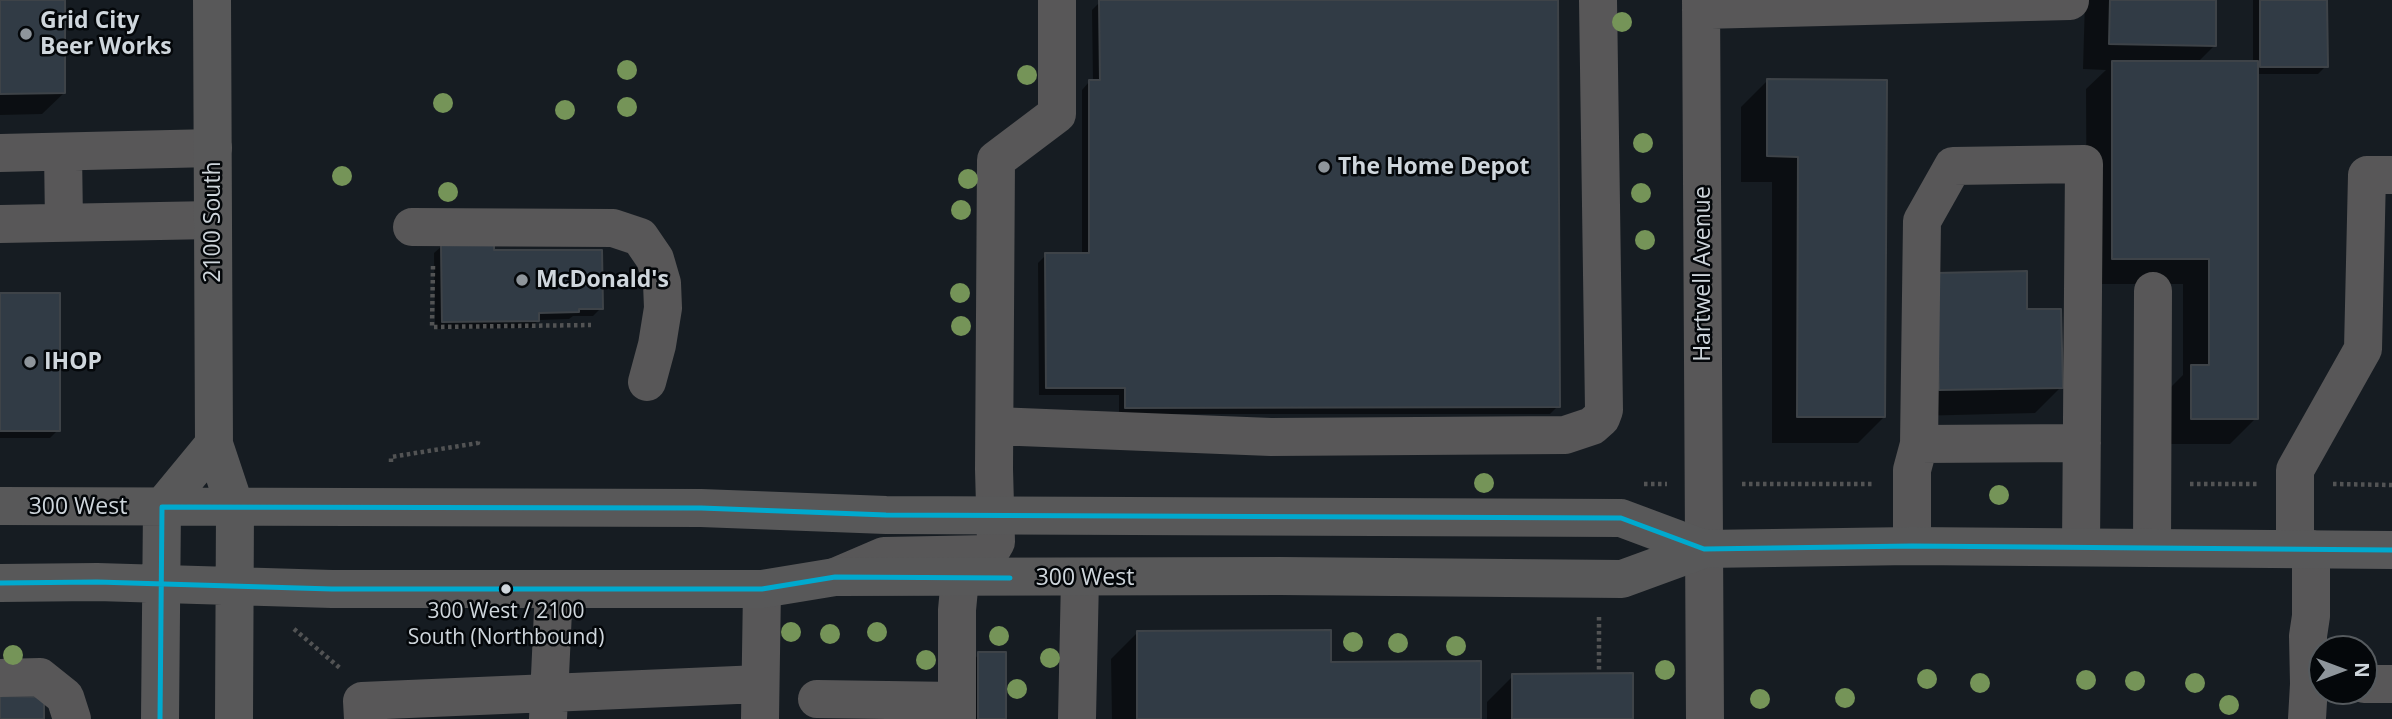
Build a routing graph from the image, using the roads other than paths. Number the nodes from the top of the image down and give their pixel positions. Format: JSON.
{"nodes":[{"id":1,"x":212,"y":0,"type":"edge"},
{"id":2,"x":1057,"y":0,"type":"edge"},
{"id":3,"x":1598,"y":0,"type":"edge"},
{"id":4,"x":2070,"y":1,"type":"edge"},
{"id":5,"x":1702,"y":5,"type":"edge"},
{"id":6,"x":213,"y":148,"type":"junction"},
{"id":7,"x":64,"y":152,"type":"junction"},
{"id":8,"x":0,"y":153,"type":"edge"},
{"id":9,"x":2392,"y":175,"type":"edge"},
{"id":10,"x":213,"y":220,"type":"junction"},
{"id":11,"x":64,"y":222,"type":"junction"},
{"id":12,"x":0,"y":223,"type":"edge"},
{"id":13,"x":423,"y":227,"type":"road end"},
{"id":14,"x":2153,"y":291,"type":"dead end"},
{"id":15,"x":647,"y":382,"type":"dead end"},
{"id":16,"x":995,"y":426,"type":"junction"},
{"id":17,"x":2082,"y":443,"type":"junction"},
{"id":18,"x":214,"y":444,"type":"junction"},
{"id":19,"x":1919,"y":444,"type":"junction"},
{"id":20,"x":0,"y":506,"type":"edge"},
{"id":21,"x":162,"y":507,"type":"junction"},
{"id":22,"x":236,"y":508,"type":"junction"},
{"id":23,"x":995,"y":516,"type":"junction"},
{"id":24,"x":1912,"y":547,"type":"junction"},
{"id":25,"x":2081,"y":547,"type":"junction"},
{"id":26,"x":2152,"y":548,"type":"junction"},
{"id":27,"x":1704,"y":549,"type":"junction"},
{"id":28,"x":2303,"y":549,"type":"junction"},
{"id":29,"x":2392,"y":550,"type":"edge"},
{"id":30,"x":835,"y":577,"type":"junction"},
{"id":31,"x":960,"y":578,"type":"junction"},
{"id":32,"x":1080,"y":578,"type":"junction"},
{"id":33,"x":0,"y":583,"type":"edge"},
{"id":34,"x":160,"y":584,"type":"junction"},
{"id":35,"x":235,"y":586,"type":"junction"},
{"id":36,"x":554,"y":589,"type":"junction"},
{"id":37,"x":762,"y":589,"type":"junction"},
{"id":38,"x":2309,"y":635,"type":"edge"},
{"id":39,"x":0,"y":678,"type":"edge"},
{"id":40,"x":817,"y":699,"type":"dead end"},
{"id":41,"x":760,"y":701,"type":"edge"},
{"id":42,"x":549,"y":706,"type":"edge"},
{"id":43,"x":363,"y":710,"type":"edge"},
{"id":44,"x":957,"y":710,"type":"edge"},
{"id":45,"x":72,"y":719,"type":"edge"},
{"id":46,"x":160,"y":719,"type":"edge"},
{"id":47,"x":234,"y":719,"type":"edge"},
{"id":48,"x":1077,"y":719,"type":"edge"},
{"id":49,"x":1705,"y":719,"type":"edge"}],
"edges":[{"from":1,"to":6,"type":"main road","name":"2100 South"},
{"from":2,"to":16,"type":"street"},
{"from":3,"to":16,"type":"street"},
{"from":4,"to":5,"type":"street"},
{"from":5,"to":27,"type":"street","name":"Hartwell Avenue"},
{"from":6,"to":7,"type":"street"},
{"from":6,"to":10,"type":"main road","name":"2100 South"},
{"from":7,"to":8,"type":"street"},
{"from":7,"to":11,"type":"street"},
{"from":9,"to":28,"type":"street"},
{"from":10,"to":11,"type":"street"},
{"from":10,"to":18,"type":"main road","name":"2100 South"},
{"from":11,"to":12,"type":"street"},
{"from":13,"to":15,"type":"street"},
{"from":14,"to":26,"type":"street"},
{"from":16,"to":23,"type":"street"},
{"from":17,"to":19,"type":"street"},
{"from":17,"to":19,"type":"street"},
{"from":17,"to":25,"type":"street"},
{"from":18,"to":21,"type":"main road"},
{"from":18,"to":22,"type":"main road","name":"2100 South"},
{"from":19,"to":24,"type":"street"},
{"from":20,"to":21,"type":"main road","name":"300 West"},
{"from":21,"to":22,"type":"main road","name":"300 West"},
{"from":21,"to":34,"type":"main road"},
{"from":22,"to":23,"type":"main road","name":"300 West"},
{"from":22,"to":35,"type":"main road","name":"2100 South"},
{"from":23,"to":27,"type":"main road","name":"300 West"},
{"from":23,"to":30,"type":"street"},
{"from":24,"to":25,"type":"main road","name":"300 West"},
{"from":24,"to":27,"type":"main road","name":"300 West"},
{"from":25,"to":26,"type":"main road","name":"300 West"},
{"from":26,"to":28,"type":"main road","name":"300 West"},
{"from":27,"to":32,"type":"main road","name":"300 West"},
{"from":27,"to":49,"type":"street","name":"Hartwell Avenue"},
{"from":28,"to":29,"type":"main road","name":"300 West"},
{"from":28,"to":38,"type":"street"},
{"from":30,"to":31,"type":"main road","name":"300 West"},
{"from":30,"to":37,"type":"main road","name":"300 West"},
{"from":31,"to":32,"type":"main road","name":"300 West"},
{"from":31,"to":44,"type":"street"},
{"from":32,"to":48,"type":"street"},
{"from":33,"to":34,"type":"main road","name":"300 West"},
{"from":34,"to":35,"type":"main road","name":"300 West"},
{"from":34,"to":46,"type":"main road"},
{"from":35,"to":36,"type":"main road","name":"300 West"},
{"from":35,"to":47,"type":"main road","name":"2100 South"},
{"from":36,"to":37,"type":"main road","name":"300 West"},
{"from":36,"to":42,"type":"street"},
{"from":37,"to":41,"type":"street"},
{"from":39,"to":45,"type":"street"},
{"from":40,"to":44,"type":"street"},
{"from":41,"to":42,"type":"street"},
{"from":42,"to":43,"type":"street"}]}
